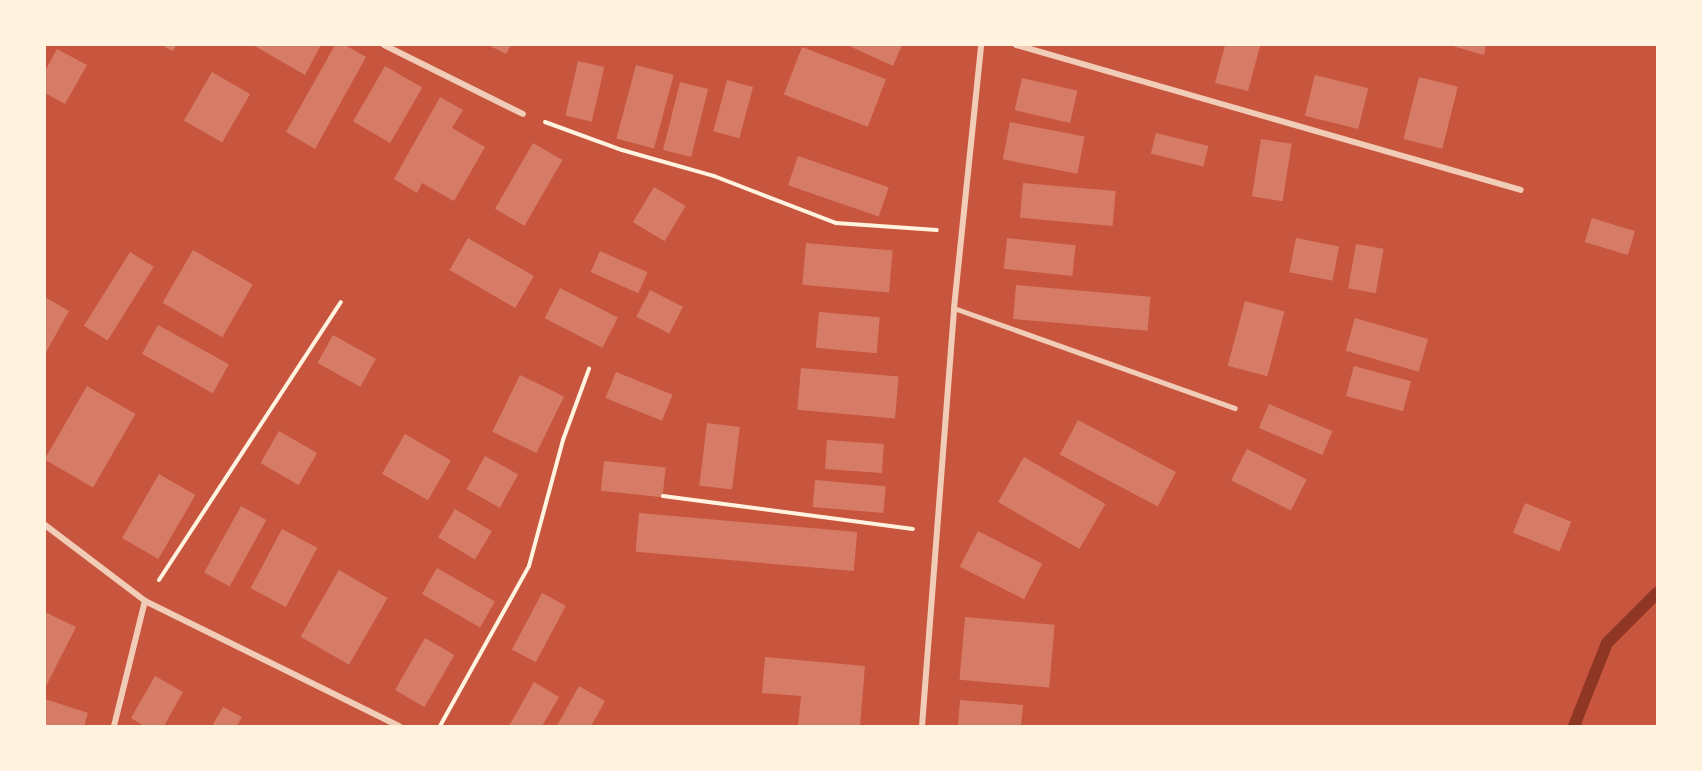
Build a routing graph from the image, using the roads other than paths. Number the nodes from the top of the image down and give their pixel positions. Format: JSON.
{"nodes":[{"id":1,"x":384,"y":45,"type":"edge"},
{"id":2,"x":981,"y":45,"type":"edge"},
{"id":3,"x":1016,"y":45,"type":"edge"},
{"id":4,"x":523,"y":114,"type":"road end"},
{"id":5,"x":1521,"y":190,"type":"dead end"},
{"id":6,"x":954,"y":308,"type":"junction"},
{"id":7,"x":1235,"y":408,"type":"dead end"},
{"id":8,"x":45,"y":525,"type":"edge"},
{"id":9,"x":145,"y":601,"type":"junction"},
{"id":10,"x":114,"y":726,"type":"edge"},
{"id":11,"x":399,"y":726,"type":"edge"},
{"id":12,"x":922,"y":726,"type":"edge"}],
"edges":[{"from":1,"to":4,"type":"street"},
{"from":2,"to":6,"type":"street"},
{"from":3,"to":5,"type":"street"},
{"from":6,"to":7,"type":"lane"},
{"from":6,"to":12,"type":"street"},
{"from":8,"to":9,"type":"street"},
{"from":9,"to":10,"type":"street"},
{"from":9,"to":11,"type":"street"}]}
